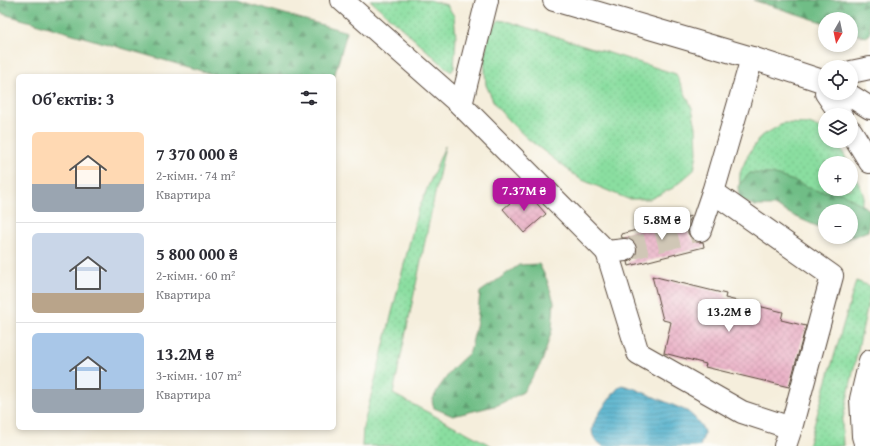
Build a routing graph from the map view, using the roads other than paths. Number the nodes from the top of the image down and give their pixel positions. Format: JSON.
{"nodes":[{"id":1,"x":342,"y":0,"type":"edge"},
{"id":2,"x":487,"y":0,"type":"edge"},
{"id":3,"x":554,"y":0,"type":"edge"},
{"id":4,"x":752,"y":58,"type":"junction"},
{"id":5,"x":870,"y":68,"type":"edge"},
{"id":6,"x":858,"y":71,"type":"edge"},
{"id":7,"x":818,"y":83,"type":"edge"},
{"id":8,"x":858,"y":92,"type":"edge"},
{"id":9,"x":870,"y":95,"type":"edge"},
{"id":10,"x":857,"y":100,"type":"edge"},
{"id":11,"x":461,"y":105,"type":"junction"},
{"id":12,"x":870,"y":108,"type":"edge"},
{"id":13,"x":858,"y":142,"type":"edge"},
{"id":14,"x":870,"y":162,"type":"edge"},
{"id":15,"x":713,"y":192,"type":"junction"},
{"id":16,"x":700,"y":230,"type":"dead end"},
{"id":17,"x":870,"y":361,"type":"edge"},
{"id":18,"x":788,"y":437,"type":"edge"},
{"id":19,"x":866,"y":446,"type":"edge"}],
"edges":[{"from":1,"to":11,"type":"main road"},
{"from":2,"to":11,"type":"main road"},
{"from":3,"to":4,"type":"main road"},
{"from":4,"to":7,"type":"main road"},
{"from":4,"to":15,"type":"main road"},
{"from":5,"to":6,"type":"main road"},
{"from":8,"to":9,"type":"main road"},
{"from":10,"to":12,"type":"main road"},
{"from":11,"to":18,"type":"main road"},
{"from":13,"to":14,"type":"main road"},
{"from":15,"to":16,"type":"main road"},
{"from":15,"to":18,"type":"main road"},
{"from":17,"to":19,"type":"main road"}]}
